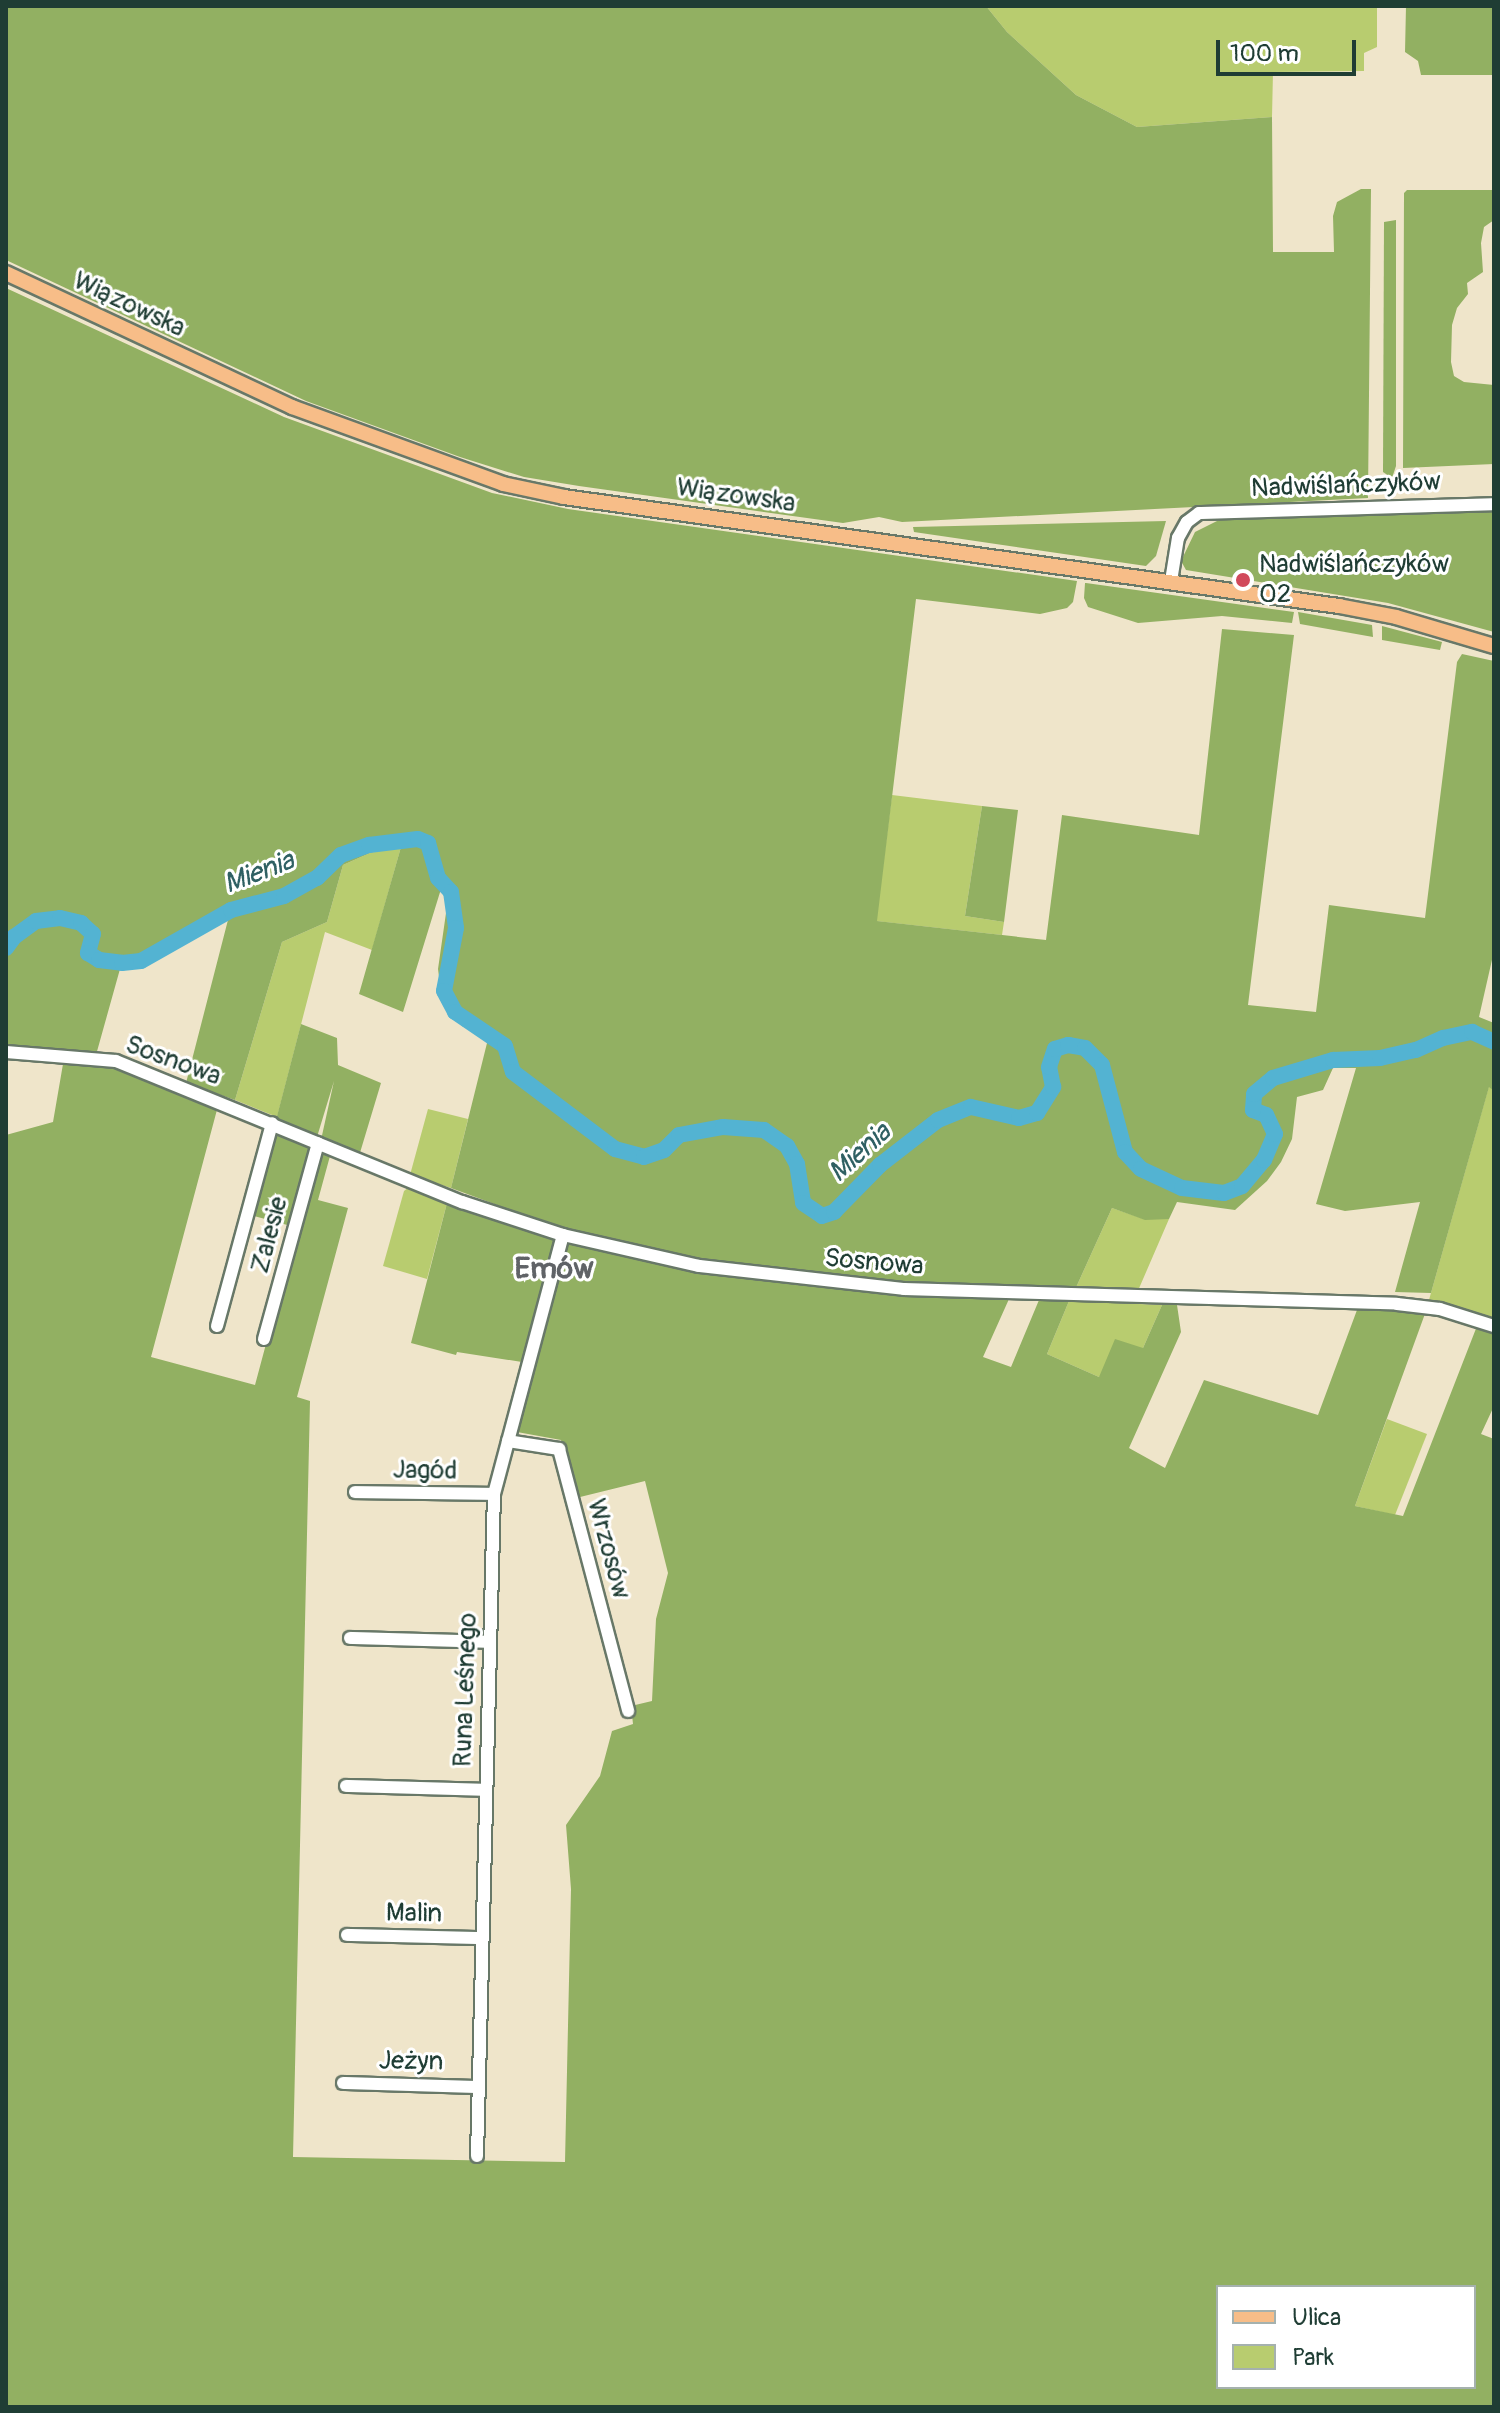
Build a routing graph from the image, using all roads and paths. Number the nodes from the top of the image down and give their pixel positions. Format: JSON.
{"nodes":[{"id":1,"x":6,"y":273,"type":"edge"},
{"id":2,"x":1494,"y":504,"type":"edge"},
{"id":3,"x":1171,"y":581,"type":"junction"},
{"id":4,"x":1494,"y":646,"type":"edge"},
{"id":5,"x":6,"y":1052,"type":"edge"},
{"id":6,"x":272,"y":1123,"type":"junction"},
{"id":7,"x":318,"y":1143,"type":"junction"},
{"id":8,"x":563,"y":1235,"type":"junction"},
{"id":9,"x":217,"y":1326,"type":"dead end"},
{"id":10,"x":1494,"y":1326,"type":"edge"},
{"id":11,"x":264,"y":1339,"type":"dead end"},
{"id":12,"x":508,"y":1441,"type":"junction"},
{"id":13,"x":355,"y":1492,"type":"dead end"},
{"id":14,"x":494,"y":1494,"type":"junction"},
{"id":15,"x":350,"y":1638,"type":"dead end"},
{"id":16,"x":489,"y":1642,"type":"junction"},
{"id":17,"x":628,"y":1711,"type":"dead end"},
{"id":18,"x":346,"y":1786,"type":"dead end"},
{"id":19,"x":485,"y":1790,"type":"junction"},
{"id":20,"x":347,"y":1935,"type":"dead end"},
{"id":21,"x":481,"y":1938,"type":"junction"},
{"id":22,"x":343,"y":2083,"type":"dead end"},
{"id":23,"x":478,"y":2087,"type":"junction"},
{"id":24,"x":477,"y":2156,"type":"dead end"}],
"edges":[{"from":1,"to":3,"type":"main road","name":"Wiązowska"},
{"from":2,"to":3,"type":"street","name":"Nadwiślańczyków"},
{"from":3,"to":4,"type":"main road","name":"Wiązowska"},
{"from":5,"to":6,"type":"street","name":"Sosnowa"},
{"from":6,"to":7,"type":"street","name":"Sosnowa"},
{"from":6,"to":9,"type":"street"},
{"from":7,"to":8,"type":"street","name":"Sosnowa"},
{"from":7,"to":11,"type":"street","name":"Zalesie"},
{"from":8,"to":10,"type":"street","name":"Sosnowa"},
{"from":8,"to":12,"type":"street","name":"Runa Leśnego"},
{"from":12,"to":14,"type":"street","name":"Runa Leśnego"},
{"from":12,"to":17,"type":"street","name":"Wrzosów"},
{"from":13,"to":14,"type":"street","name":"Jagód"},
{"from":14,"to":16,"type":"street","name":"Runa Leśnego"},
{"from":15,"to":16,"type":"street"},
{"from":16,"to":19,"type":"street","name":"Runa Leśnego"},
{"from":18,"to":19,"type":"street"},
{"from":19,"to":21,"type":"street","name":"Runa Leśnego"},
{"from":20,"to":21,"type":"street","name":"Malin"},
{"from":21,"to":23,"type":"street","name":"Runa Leśnego"},
{"from":22,"to":23,"type":"street","name":"Jeżyn"},
{"from":23,"to":24,"type":"street","name":"Runa Leśnego"}]}
